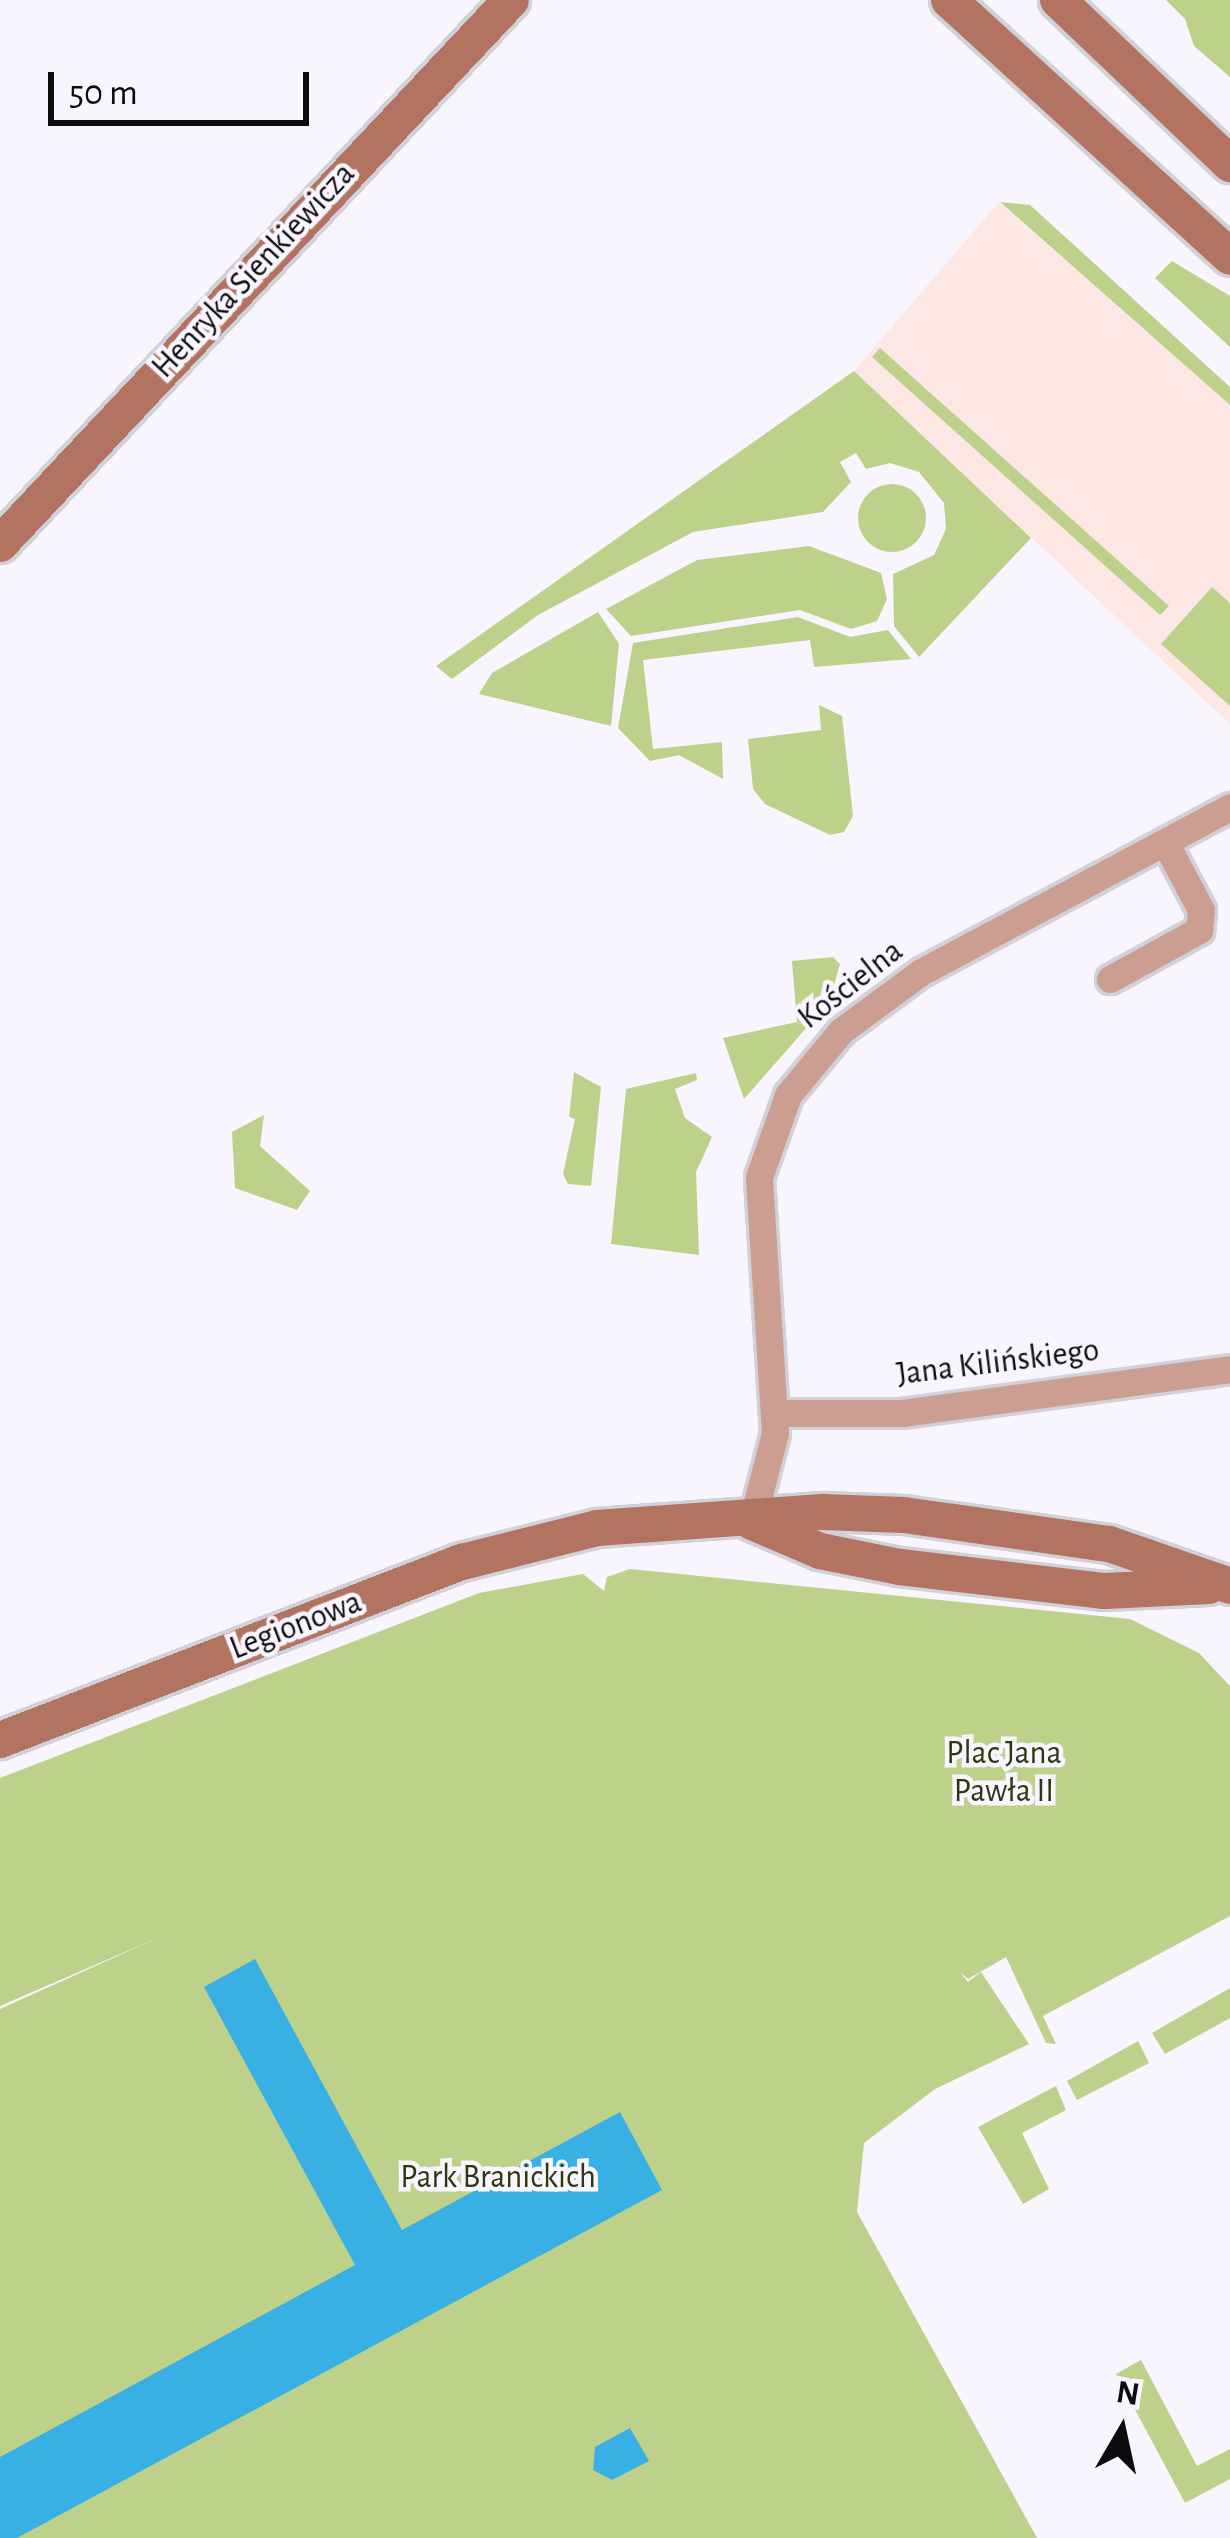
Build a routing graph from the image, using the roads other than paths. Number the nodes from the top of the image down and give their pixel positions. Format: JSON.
{"nodes":[{"id":1,"x":511,"y":0,"type":"edge"},
{"id":2,"x":949,"y":0,"type":"edge"},
{"id":3,"x":1058,"y":0,"type":"edge"},
{"id":4,"x":1230,"y":164,"type":"edge"},
{"id":5,"x":1230,"y":256,"type":"edge"},
{"id":6,"x":0,"y":544,"type":"edge"},
{"id":7,"x":1230,"y":807,"type":"edge"},
{"id":8,"x":1166,"y":842,"type":"junction"},
{"id":9,"x":1110,"y":979,"type":"dead end"},
{"id":10,"x":1230,"y":1369,"type":"edge"},
{"id":11,"x":774,"y":1413,"type":"junction"},
{"id":12,"x":752,"y":1522,"type":"junction"},
{"id":13,"x":1227,"y":1586,"type":"edge"},
{"id":14,"x":0,"y":1740,"type":"edge"}],
"edges":[{"from":1,"to":6,"type":"main road","name":"Henryka Sienkiewicza"},
{"from":2,"to":5,"type":"main road"},
{"from":3,"to":4,"type":"main road"},
{"from":7,"to":8,"type":"street","name":"Kościelna"},
{"from":8,"to":9,"type":"street"},
{"from":8,"to":11,"type":"street","name":"Kościelna"},
{"from":10,"to":11,"type":"street","name":"Jana Kilińskiego"},
{"from":11,"to":12,"type":"street","name":"Kościelna"},
{"from":12,"to":13,"type":"main road"},
{"from":12,"to":13,"type":"main road"},
{"from":12,"to":14,"type":"main road","name":"Legionowa"}]}
